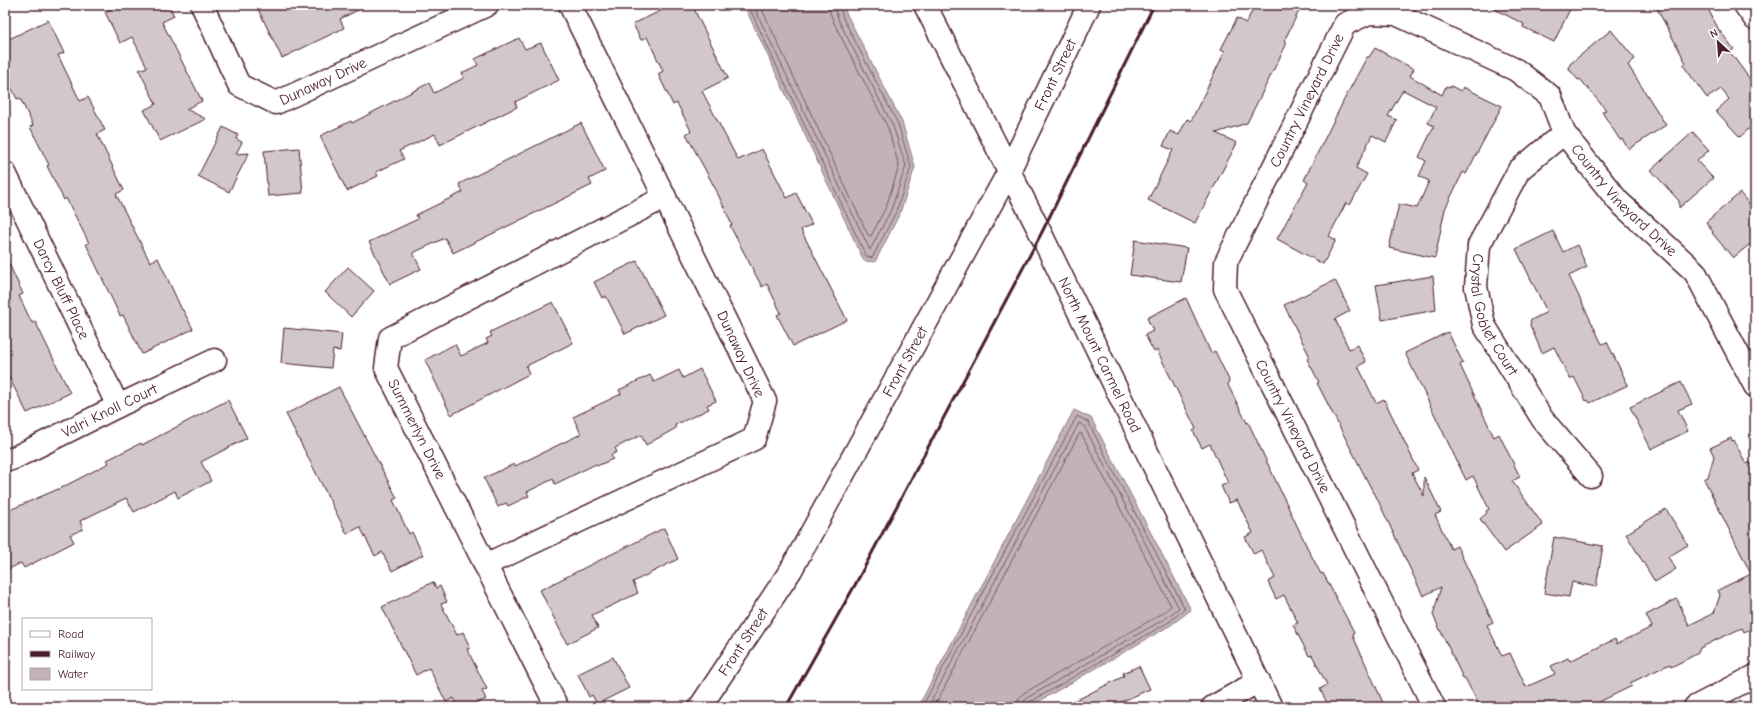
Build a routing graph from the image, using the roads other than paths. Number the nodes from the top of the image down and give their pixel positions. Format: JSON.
{"nodes":[{"id":1,"x":202,"y":5,"type":"edge"},
{"id":2,"x":488,"y":5,"type":"edge"},
{"id":3,"x":570,"y":5,"type":"edge"},
{"id":4,"x":925,"y":5,"type":"edge"},
{"id":5,"x":1089,"y":5,"type":"edge"},
{"id":6,"x":1745,"y":5,"type":"edge"},
{"id":7,"x":1755,"y":20,"type":"edge"},
{"id":8,"x":1564,"y":133,"type":"junction"},
{"id":9,"x":5,"y":172,"type":"edge"},
{"id":10,"x":1008,"y":173,"type":"junction"},
{"id":11,"x":665,"y":197,"type":"junction"},
{"id":12,"x":215,"y":360,"type":"dead end"},
{"id":13,"x":1755,"y":386,"type":"edge"},
{"id":14,"x":118,"y":406,"type":"junction"},
{"id":15,"x":5,"y":461,"type":"edge"},
{"id":16,"x":1591,"y":476,"type":"dead end"},
{"id":17,"x":485,"y":565,"type":"junction"},
{"id":18,"x":1755,"y":676,"type":"edge"},
{"id":19,"x":1259,"y":681,"type":"junction"},
{"id":20,"x":1702,"y":705,"type":"edge"},
{"id":21,"x":557,"y":707,"type":"edge"},
{"id":22,"x":700,"y":707,"type":"edge"},
{"id":23,"x":1213,"y":707,"type":"edge"},
{"id":24,"x":1271,"y":707,"type":"edge"},
{"id":25,"x":1434,"y":707,"type":"edge"}],
"edges":[{"from":1,"to":2,"type":"street","name":"Dunaway Drive"},
{"from":3,"to":11,"type":"street","name":"Dunaway Drive"},
{"from":4,"to":10,"type":"street","name":"North Mount Carmel Road"},
{"from":5,"to":10,"type":"street","name":"Front Street"},
{"from":6,"to":7,"type":"street"},
{"from":8,"to":13,"type":"street","name":"Country Vineyard Drive"},
{"from":8,"to":16,"type":"street","name":"Crystal Goblet Court"},
{"from":8,"to":25,"type":"street","name":"Country Vineyard Drive"},
{"from":9,"to":14,"type":"street","name":"Darcy Bluff Place"},
{"from":10,"to":19,"type":"street","name":"North Mount Carmel Road"},
{"from":10,"to":22,"type":"street","name":"Front Street"},
{"from":11,"to":17,"type":"street","name":"Summerlyn Drive"},
{"from":11,"to":17,"type":"street","name":"Dunaway Drive"},
{"from":12,"to":14,"type":"street","name":"Valri Knoll Court"},
{"from":14,"to":15,"type":"street","name":"Valri Knoll Court"},
{"from":17,"to":21,"type":"street","name":"Summerlyn Drive"},
{"from":18,"to":20,"type":"street"},
{"from":19,"to":23,"type":"street"},
{"from":19,"to":24,"type":"street","name":"North Mount Carmel Road"}]}
